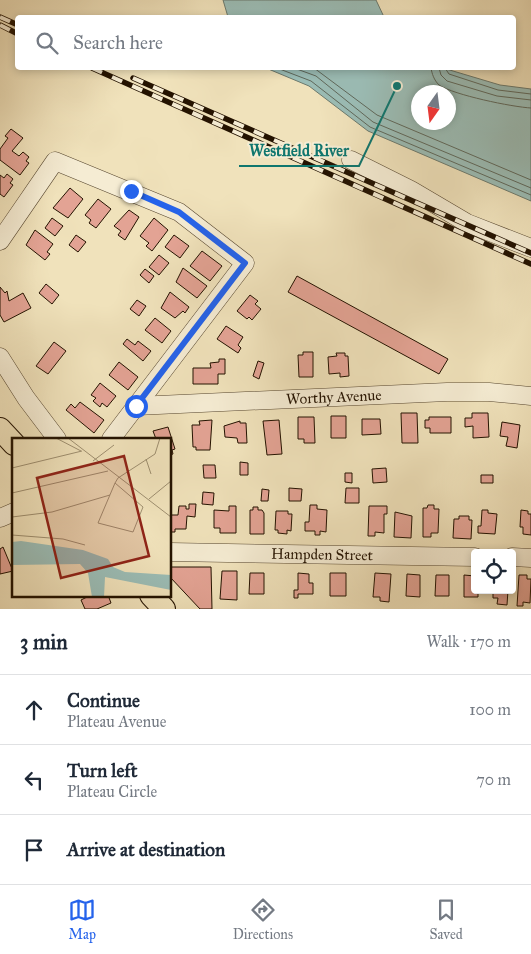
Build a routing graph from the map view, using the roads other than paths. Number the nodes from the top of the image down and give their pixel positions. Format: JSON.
{"nodes":[{"id":1,"x":351,"y":160,"type":"dead end"},
{"id":2,"x":0,"y":241,"type":"edge"},
{"id":3,"x":531,"y":248,"type":"edge"},
{"id":4,"x":0,"y":357,"type":"edge"},
{"id":5,"x":531,"y":396,"type":"edge"},
{"id":6,"x":136,"y":406,"type":"junction"},
{"id":7,"x":0,"y":429,"type":"edge"},
{"id":8,"x":57,"y":438,"type":"edge"},
{"id":9,"x":112,"y":438,"type":"edge"},
{"id":10,"x":12,"y":442,"type":"edge"},
{"id":11,"x":12,"y":513,"type":"edge"},
{"id":12,"x":0,"y":518,"type":"edge"},
{"id":13,"x":171,"y":552,"type":"edge"},
{"id":14,"x":471,"y":557,"type":"edge"},
{"id":15,"x":516,"y":558,"type":"edge"},
{"id":16,"x":531,"y":558,"type":"edge"},
{"id":17,"x":152,"y":596,"type":"edge"},
{"id":18,"x":164,"y":609,"type":"edge"}],
"edges":[{"from":1,"to":3,"type":"street"},
{"from":2,"to":6,"type":"street"},
{"from":4,"to":8,"type":"street"},
{"from":5,"to":6,"type":"street","name":"Worthy Avenue"},
{"from":6,"to":9,"type":"street"},
{"from":7,"to":10,"type":"main road"},
{"from":11,"to":12,"type":"street"},
{"from":13,"to":14,"type":"street","name":"Hampden Street"},
{"from":15,"to":16,"type":"street"},
{"from":17,"to":18,"type":"main road"}]}
